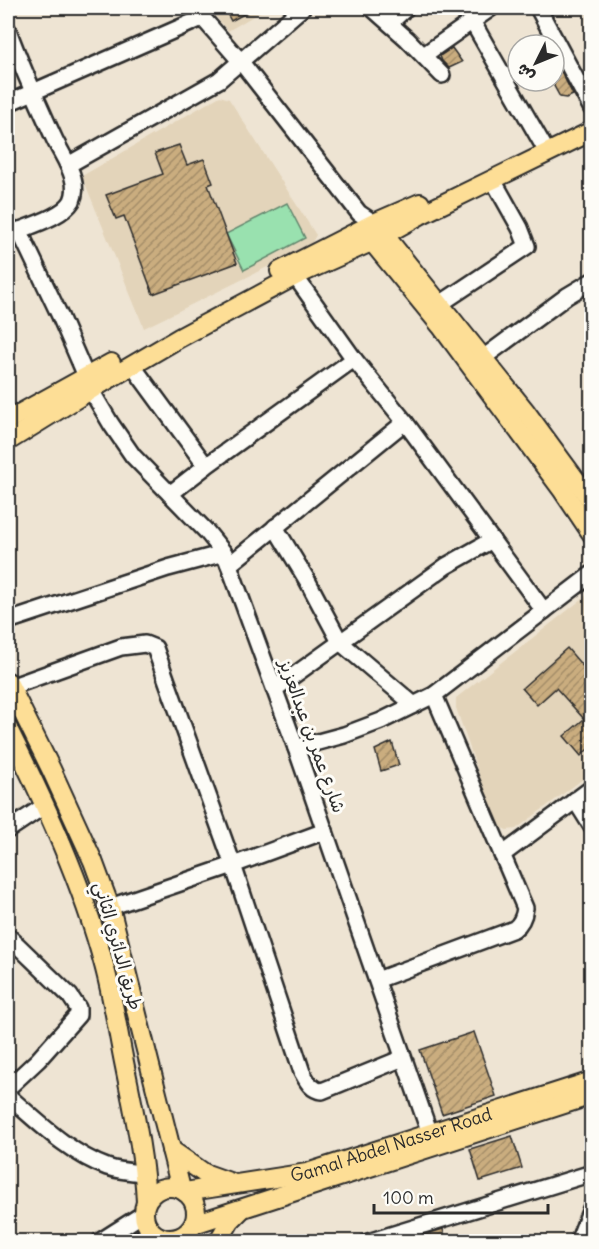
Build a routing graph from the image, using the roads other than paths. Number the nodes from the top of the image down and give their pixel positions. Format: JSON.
{"nodes":[{"id":1,"x":302,"y":8,"type":"edge"},
{"id":2,"x":372,"y":8,"type":"edge"},
{"id":3,"x":405,"y":8,"type":"edge"},
{"id":4,"x":491,"y":8,"type":"edge"},
{"id":5,"x":538,"y":8,"type":"edge"},
{"id":6,"x":198,"y":13,"type":"edge"},
{"id":7,"x":472,"y":21,"type":"junction"},
{"id":8,"x":390,"y":23,"type":"junction"},
{"id":9,"x":8,"y":30,"type":"edge"},
{"id":10,"x":424,"y":56,"type":"junction"},
{"id":11,"x":241,"y":62,"type":"junction"},
{"id":12,"x":442,"y":75,"type":"dead end"},
{"id":13,"x":34,"y":90,"type":"junction"},
{"id":14,"x":8,"y":103,"type":"edge"},
{"id":15,"x":591,"y":109,"type":"edge"},
{"id":16,"x":591,"y":120,"type":"edge"},
{"id":17,"x":591,"y":131,"type":"edge"},
{"id":18,"x":543,"y":145,"type":"junction"},
{"id":19,"x":68,"y":165,"type":"junction"},
{"id":20,"x":493,"y":180,"type":"junction"},
{"id":21,"x":370,"y":228,"type":"junction"},
{"id":22,"x":13,"y":232,"type":"edge"},
{"id":23,"x":296,"y":276,"type":"junction"},
{"id":24,"x":591,"y":281,"type":"edge"},
{"id":25,"x":440,"y":304,"type":"junction"},
{"id":26,"x":483,"y":358,"type":"junction"},
{"id":27,"x":354,"y":359,"type":"junction"},
{"id":28,"x":132,"y":365,"type":"junction"},
{"id":29,"x":89,"y":383,"type":"junction"},
{"id":30,"x":9,"y":415,"type":"edge"},
{"id":31,"x":405,"y":422,"type":"junction"},
{"id":32,"x":8,"y":441,"type":"edge"},
{"id":33,"x":206,"y":466,"type":"junction"},
{"id":34,"x":170,"y":494,"type":"junction"},
{"id":35,"x":591,"y":502,"type":"edge"},
{"id":36,"x":275,"y":528,"type":"junction"},
{"id":37,"x":591,"y":534,"type":"edge"},
{"id":38,"x":492,"y":540,"type":"junction"},
{"id":39,"x":226,"y":559,"type":"junction"},
{"id":40,"x":591,"y":574,"type":"edge"},
{"id":41,"x":544,"y":611,"type":"junction"},
{"id":42,"x":8,"y":621,"type":"edge"},
{"id":43,"x":340,"y":642,"type":"junction"},
{"id":44,"x":9,"y":685,"type":"edge"},
{"id":45,"x":275,"y":689,"type":"junction"},
{"id":46,"x":434,"y":695,"type":"junction"},
{"id":47,"x":414,"y":705,"type":"junction"},
{"id":48,"x":8,"y":729,"type":"edge"},
{"id":49,"x":296,"y":748,"type":"junction"},
{"id":50,"x":591,"y":788,"type":"edge"},
{"id":51,"x":575,"y":800,"type":"junction"},
{"id":52,"x":44,"y":806,"type":"junction"},
{"id":53,"x":591,"y":827,"type":"edge"},
{"id":54,"x":8,"y":830,"type":"edge"},
{"id":55,"x":325,"y":831,"type":"junction"},
{"id":56,"x":80,"y":832,"type":"junction"},
{"id":57,"x":60,"y":841,"type":"junction"},
{"id":58,"x":502,"y":855,"type":"junction"},
{"id":59,"x":233,"y":865,"type":"junction"},
{"id":60,"x":110,"y":907,"type":"junction"},
{"id":61,"x":8,"y":936,"type":"edge"},
{"id":62,"x":377,"y":980,"type":"junction"},
{"id":63,"x":403,"y":1058,"type":"junction"},
{"id":64,"x":591,"y":1081,"type":"edge"},
{"id":65,"x":8,"y":1088,"type":"edge"},
{"id":66,"x":591,"y":1095,"type":"edge"},
{"id":67,"x":8,"y":1096,"type":"edge"},
{"id":68,"x":430,"y":1134,"type":"junction"},
{"id":69,"x":171,"y":1150,"type":"junction"},
{"id":70,"x":144,"y":1173,"type":"junction"},
{"id":71,"x":591,"y":1173,"type":"edge"},
{"id":72,"x":234,"y":1184,"type":"junction"},
{"id":73,"x":183,"y":1191,"type":"junction"},
{"id":74,"x":591,"y":1206,"type":"edge"},
{"id":75,"x":144,"y":1208,"type":"junction"},
{"id":76,"x":242,"y":1209,"type":"junction"},
{"id":77,"x":196,"y":1230,"type":"edge"},
{"id":78,"x":162,"y":1238,"type":"edge"},
{"id":79,"x":99,"y":1242,"type":"edge"},
{"id":80,"x":135,"y":1242,"type":"edge"},
{"id":81,"x":218,"y":1242,"type":"edge"},
{"id":82,"x":368,"y":1242,"type":"edge"},
{"id":83,"x":578,"y":1242,"type":"edge"}],
"edges":[{"from":1,"to":11,"type":"street"},
{"from":2,"to":8,"type":"street"},
{"from":3,"to":8,"type":"street"},
{"from":4,"to":7,"type":"street"},
{"from":5,"to":15,"type":"street"},
{"from":6,"to":11,"type":"street"},
{"from":6,"to":13,"type":"street"},
{"from":7,"to":10,"type":"street"},
{"from":7,"to":18,"type":"street"},
{"from":8,"to":10,"type":"street"},
{"from":9,"to":13,"type":"street"},
{"from":10,"to":12,"type":"street"},
{"from":11,"to":19,"type":"street"},
{"from":11,"to":21,"type":"street"},
{"from":13,"to":14,"type":"street"},
{"from":13,"to":19,"type":"street"},
{"from":16,"to":18,"type":"main road"},
{"from":17,"to":20,"type":"main road"},
{"from":18,"to":21,"type":"main road"},
{"from":19,"to":22,"type":"street"},
{"from":20,"to":21,"type":"main road"},
{"from":20,"to":25,"type":"street"},
{"from":21,"to":23,"type":"main road"},
{"from":21,"to":25,"type":"main road"},
{"from":21,"to":29,"type":"main road"},
{"from":21,"to":37,"type":"main road"},
{"from":22,"to":29,"type":"street","name":"شارع عمر بن عبدالعزيز"},
{"from":23,"to":27,"type":"street"},
{"from":23,"to":28,"type":"main road"},
{"from":24,"to":26,"type":"street"},
{"from":25,"to":26,"type":"main road"},
{"from":26,"to":35,"type":"main road"},
{"from":27,"to":31,"type":"street"},
{"from":27,"to":33,"type":"street"},
{"from":28,"to":29,"type":"main road"},
{"from":28,"to":33,"type":"street"},
{"from":29,"to":30,"type":"main road"},
{"from":29,"to":32,"type":"main road"},
{"from":29,"to":34,"type":"street","name":"شارع عمر بن عبدالعزيز"},
{"from":31,"to":36,"type":"street"},
{"from":31,"to":38,"type":"street"},
{"from":33,"to":34,"type":"street"},
{"from":34,"to":39,"type":"street","name":"شارع عمر بن عبدالعزيز"},
{"from":36,"to":39,"type":"street"},
{"from":36,"to":43,"type":"street"},
{"from":38,"to":41,"type":"street"},
{"from":38,"to":43,"type":"street"},
{"from":39,"to":42,"type":"street"},
{"from":39,"to":45,"type":"street","name":"شارع عمر بن عبدالعزيز"},
{"from":40,"to":41,"type":"street"},
{"from":41,"to":46,"type":"street"},
{"from":43,"to":45,"type":"street"},
{"from":43,"to":47,"type":"street"},
{"from":44,"to":56,"type":"main road","name":"طريق الدائري الثاني"},
{"from":44,"to":59,"type":"street"},
{"from":45,"to":49,"type":"street","name":"شارع عمر بن عبدالعزيز"},
{"from":46,"to":47,"type":"street"},
{"from":46,"to":58,"type":"street"},
{"from":47,"to":49,"type":"street"},
{"from":48,"to":52,"type":"main road","name":"طريق الدائري الثاني"},
{"from":49,"to":55,"type":"street","name":"شارع عمر بن عبدالعزيز"},
{"from":50,"to":51,"type":"street"},
{"from":51,"to":53,"type":"street"},
{"from":51,"to":58,"type":"street"},
{"from":52,"to":54,"type":"street"},
{"from":52,"to":57,"type":"main road","name":"طريق الدائري الثاني"},
{"from":55,"to":59,"type":"street"},
{"from":55,"to":62,"type":"street","name":"شارع عمر بن عبدالعزيز"},
{"from":56,"to":57,"type":"main road"},
{"from":56,"to":60,"type":"main road","name":"طريق الدائري الثاني"},
{"from":57,"to":70,"type":"main road","name":"طريق الدائري الثاني"},
{"from":58,"to":62,"type":"street"},
{"from":59,"to":60,"type":"street"},
{"from":59,"to":63,"type":"street"},
{"from":60,"to":69,"type":"main road","name":"طريق الدائري الثاني"},
{"from":61,"to":65,"type":"street"},
{"from":62,"to":63,"type":"street","name":"شارع عمر بن عبدالعزيز"},
{"from":63,"to":68,"type":"street","name":"شارع عمر بن عبدالعزيز"},
{"from":64,"to":68,"type":"main road","name":"Gamal Abdel Nasser Road"},
{"from":66,"to":76,"type":"main road","name":"Gamal Abdel Nasser Road"},
{"from":67,"to":70,"type":"street"},
{"from":68,"to":72,"type":"main road","name":"Gamal Abdel Nasser Road"},
{"from":69,"to":72,"type":"main road"},
{"from":69,"to":73,"type":"main road","name":"طريق الدائري الثاني"},
{"from":70,"to":75,"type":"main road","name":"طريق الدائري الثاني"},
{"from":71,"to":82,"type":"street"},
{"from":72,"to":73,"type":"main road","name":"Gamal Abdel Nasser Road"},
{"from":73,"to":75,"type":"main road"},
{"from":73,"to":77,"type":"main road"},
{"from":74,"to":83,"type":"street"},
{"from":75,"to":78,"type":"main road"},
{"from":75,"to":79,"type":"street"},
{"from":76,"to":77,"type":"main road","name":"Gamal Abdel Nasser Road"},
{"from":76,"to":81,"type":"main road"},
{"from":77,"to":78,"type":"main road"},
{"from":78,"to":80,"type":"street"}]}
